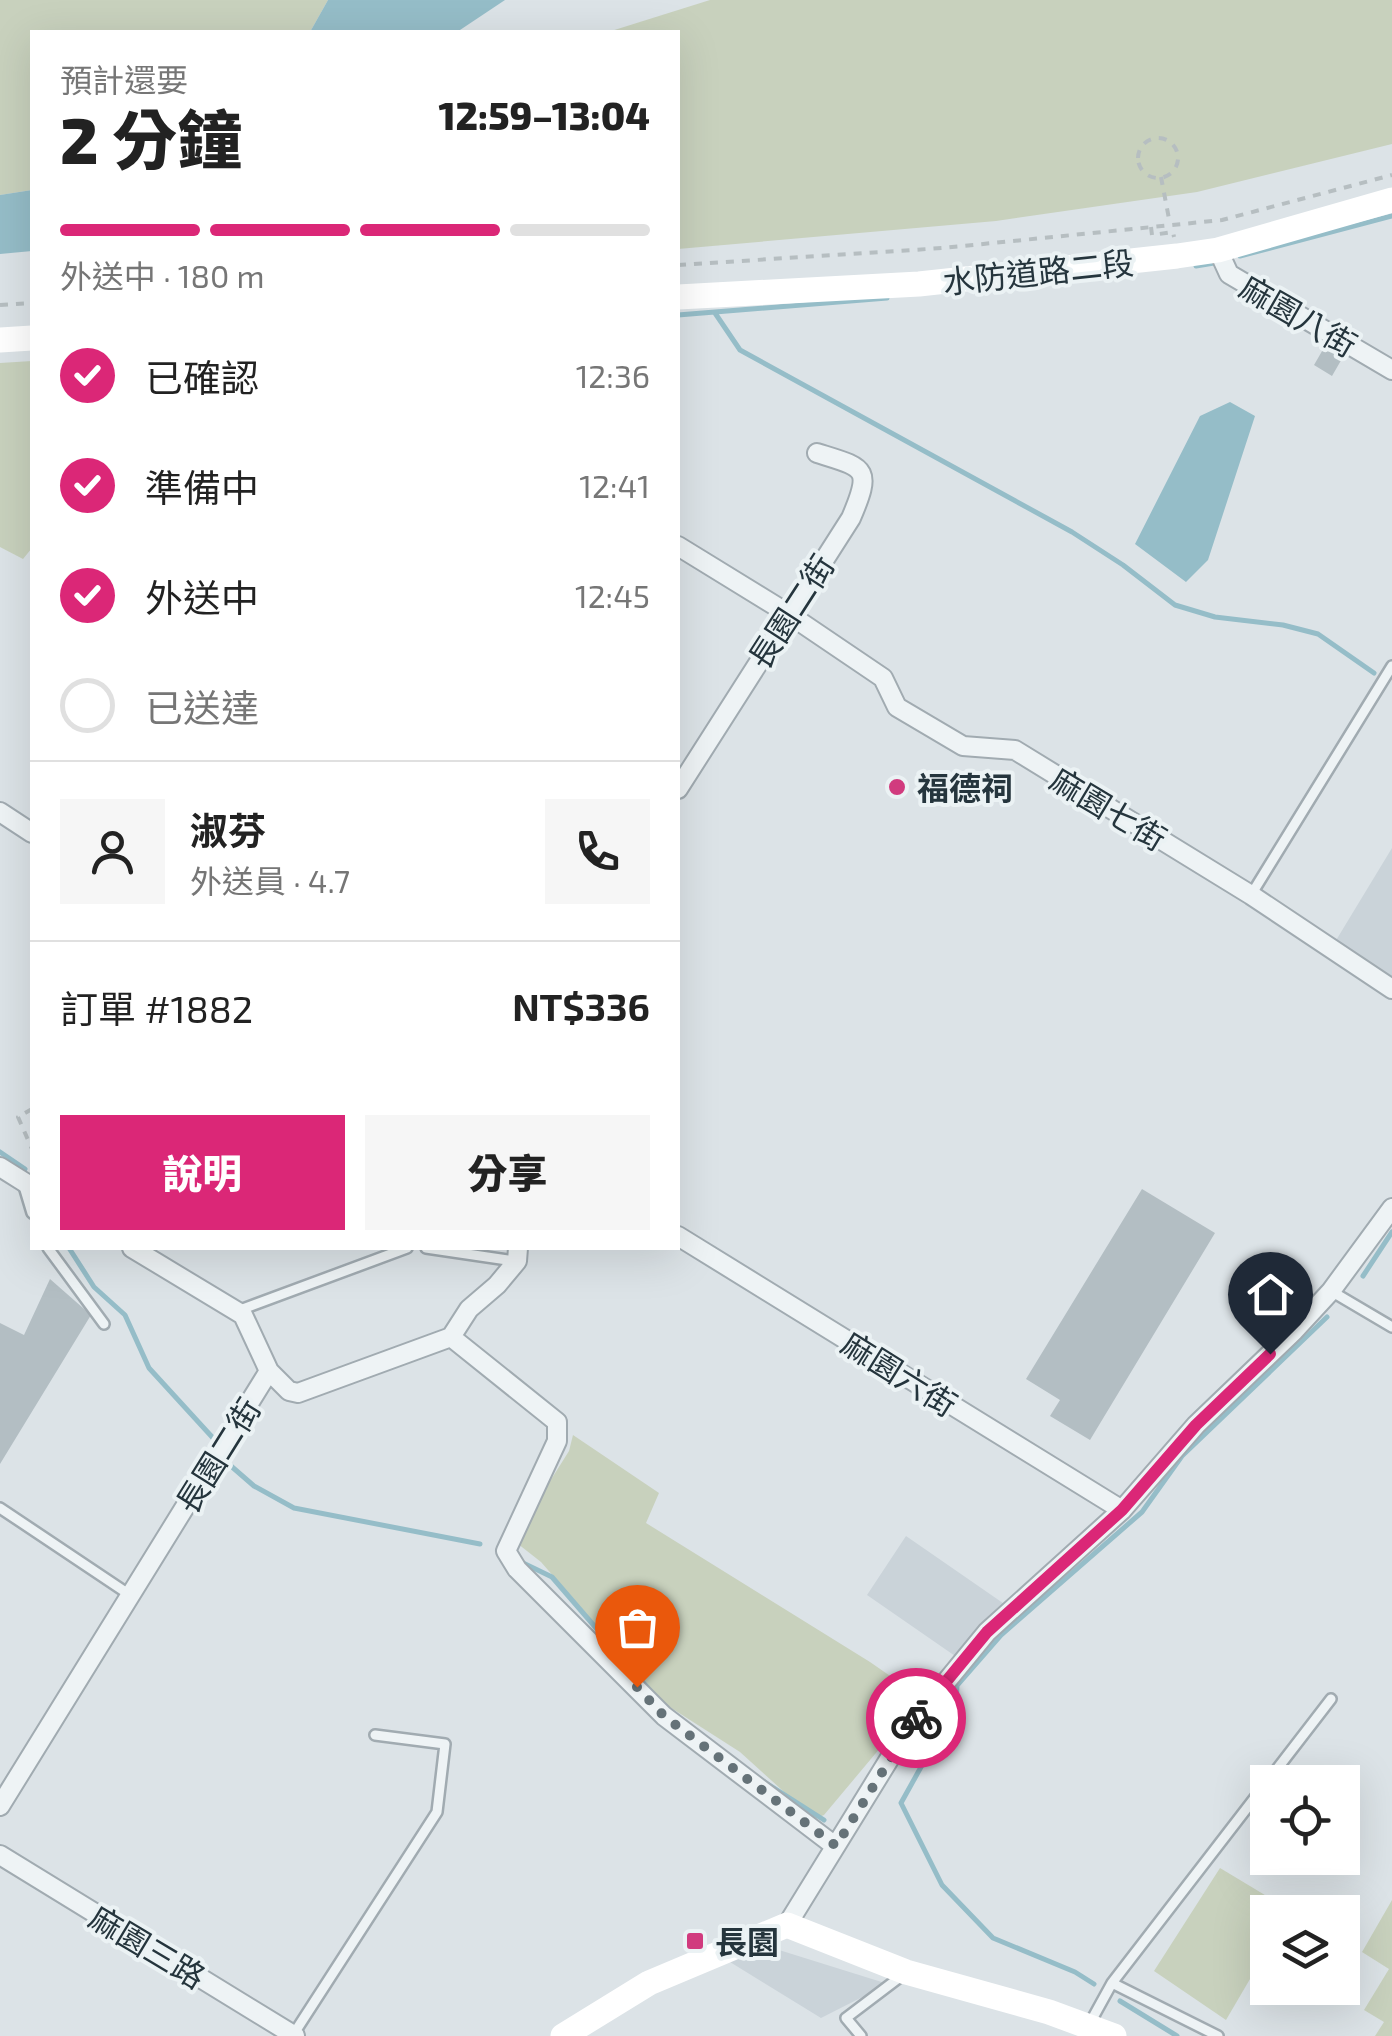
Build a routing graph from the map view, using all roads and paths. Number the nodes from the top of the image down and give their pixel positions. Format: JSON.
{"nodes":[{"id":1,"x":1392,"y":176,"type":"edge"},
{"id":2,"x":1161,"y":178,"type":"junction"},
{"id":3,"x":1392,"y":200,"type":"edge"},
{"id":4,"x":1170,"y":224,"type":"junction"},
{"id":5,"x":1224,"y":262,"type":"junction"},
{"id":6,"x":680,"y":265,"type":"edge"},
{"id":7,"x":680,"y":297,"type":"edge"},
{"id":8,"x":30,"y":303,"type":"edge"},
{"id":9,"x":0,"y":305,"type":"edge"},
{"id":10,"x":30,"y":338,"type":"edge"},
{"id":11,"x":0,"y":340,"type":"edge"},
{"id":12,"x":1392,"y":370,"type":"edge"},
{"id":13,"x":817,"y":453,"type":"dead end"},
{"id":14,"x":680,"y":547,"type":"edge"},
{"id":15,"x":788,"y":614,"type":"junction"},
{"id":16,"x":1392,"y":666,"type":"edge"},
{"id":17,"x":680,"y":786,"type":"edge"},
{"id":18,"x":0,"y":812,"type":"edge"},
{"id":19,"x":30,"y":832,"type":"edge"},
{"id":20,"x":1251,"y":894,"type":"junction"},
{"id":21,"x":1392,"y":989,"type":"edge"},
{"id":22,"x":30,"y":1110,"type":"edge"},
{"id":23,"x":30,"y":1144,"type":"edge"},
{"id":24,"x":0,"y":1166,"type":"edge"},
{"id":25,"x":27,"y":1184,"type":"edge"},
{"id":26,"x":1392,"y":1208,"type":"edge"},
{"id":27,"x":680,"y":1237,"type":"edge"},
{"id":28,"x":49,"y":1250,"type":"edge"},
{"id":29,"x":135,"y":1250,"type":"edge"},
{"id":30,"x":401,"y":1250,"type":"edge"},
{"id":31,"x":456,"y":1250,"type":"edge"},
{"id":32,"x":517,"y":1254,"type":"edge"},
{"id":33,"x":1331,"y":1291,"type":"junction"},
{"id":34,"x":237,"y":1311,"type":"junction"},
{"id":35,"x":104,"y":1324,"type":"dead end"},
{"id":36,"x":1392,"y":1327,"type":"edge"},
{"id":37,"x":451,"y":1337,"type":"junction"},
{"id":38,"x":269,"y":1371,"type":"junction"},
{"id":39,"x":0,"y":1508,"type":"edge"},
{"id":40,"x":1122,"y":1510,"type":"junction"},
{"id":41,"x":130,"y":1595,"type":"junction"},
{"id":42,"x":1331,"y":1699,"type":"dead end"},
{"id":43,"x":375,"y":1735,"type":"dead end"},
{"id":44,"x":0,"y":1806,"type":"edge"},
{"id":45,"x":836,"y":1846,"type":"junction"},
{"id":46,"x":0,"y":1855,"type":"edge"},
{"id":47,"x":787,"y":1925,"type":"junction"},
{"id":48,"x":906,"y":1972,"type":"junction"},
{"id":49,"x":1112,"y":1982,"type":"junction"},
{"id":50,"x":1088,"y":2025,"type":"junction"},
{"id":51,"x":294,"y":2035,"type":"edge"},
{"id":52,"x":563,"y":2036,"type":"edge"},
{"id":53,"x":861,"y":2036,"type":"edge"},
{"id":54,"x":1114,"y":2036,"type":"edge"},
{"id":55,"x":1218,"y":2036,"type":"edge"}],
"edges":[{"from":1,"to":4,"type":"path"},
{"from":2,"to":2,"type":"path"},
{"from":2,"to":4,"type":"path"},
{"from":3,"to":5,"type":"street","name":"水防道路二段"},
{"from":4,"to":6,"type":"path"},
{"from":5,"to":7,"type":"street","name":"水防道路二段"},
{"from":5,"to":12,"type":"street","name":"麻園八街"},
{"from":8,"to":9,"type":"path"},
{"from":10,"to":11,"type":"street"},
{"from":13,"to":15,"type":"street","name":"長園二街"},
{"from":14,"to":15,"type":"street","name":"麻園七街"},
{"from":15,"to":17,"type":"street","name":"長園二街"},
{"from":15,"to":20,"type":"street","name":"麻園七街"},
{"from":16,"to":20,"type":"lane"},
{"from":18,"to":19,"type":"street"},
{"from":20,"to":21,"type":"street","name":"麻園七街"},
{"from":22,"to":23,"type":"path"},
{"from":24,"to":25,"type":"street"},
{"from":26,"to":33,"type":"street"},
{"from":27,"to":40,"type":"street","name":"麻園六街"},
{"from":28,"to":35,"type":"lane"},
{"from":29,"to":34,"type":"street"},
{"from":30,"to":34,"type":"lane"},
{"from":31,"to":32,"type":"lane"},
{"from":32,"to":37,"type":"street"},
{"from":33,"to":36,"type":"lane"},
{"from":33,"to":40,"type":"street"},
{"from":34,"to":38,"type":"street"},
{"from":37,"to":38,"type":"street","name":"長園二街"},
{"from":37,"to":45,"type":"street"},
{"from":38,"to":41,"type":"street","name":"長園二街"},
{"from":39,"to":41,"type":"lane"},
{"from":40,"to":45,"type":"street"},
{"from":41,"to":44,"type":"street","name":"長園二街"},
{"from":42,"to":49,"type":"lane"},
{"from":43,"to":51,"type":"lane"},
{"from":45,"to":47,"type":"street"},
{"from":46,"to":51,"type":"street","name":"麻園三路"},
{"from":47,"to":48,"type":"street"},
{"from":47,"to":52,"type":"street"},
{"from":48,"to":50,"type":"street"},
{"from":48,"to":53,"type":"lane"},
{"from":49,"to":50,"type":"lane"},
{"from":49,"to":55,"type":"lane"},
{"from":50,"to":54,"type":"street"}]}
